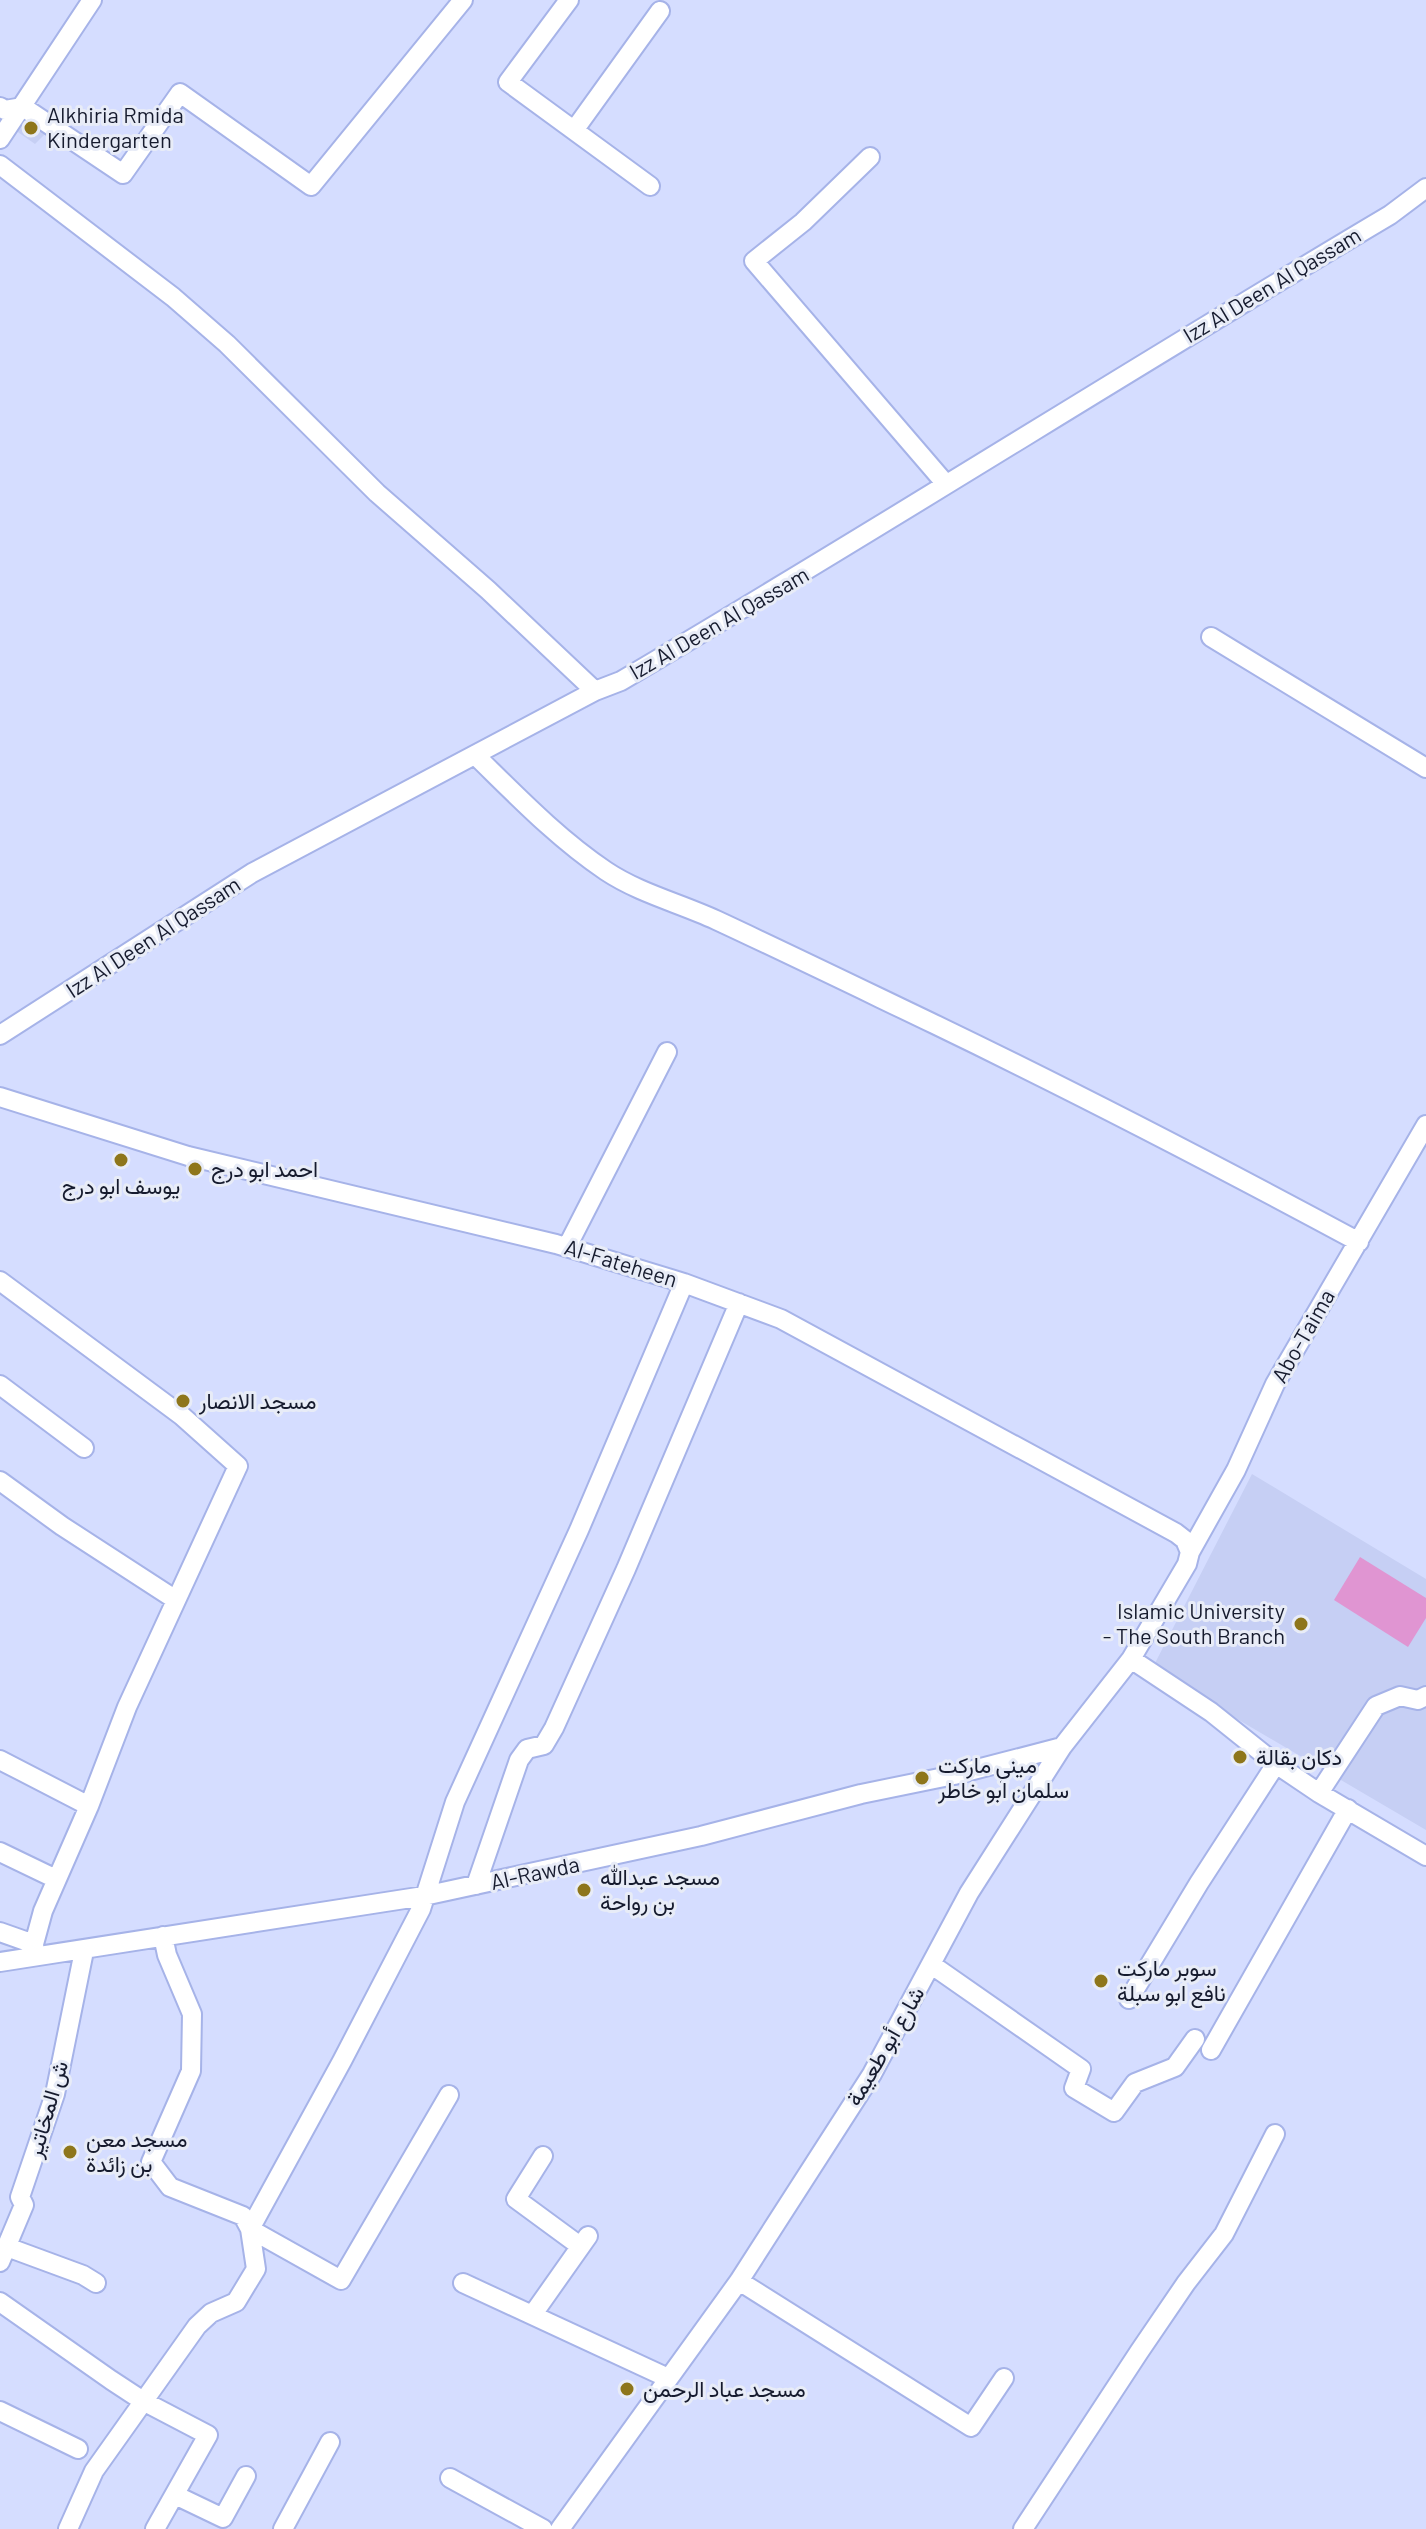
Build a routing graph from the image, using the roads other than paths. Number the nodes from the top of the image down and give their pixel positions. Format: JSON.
{"nodes":[{"id":1,"x":92,"y":0,"type":"edge"},
{"id":2,"x":463,"y":0,"type":"edge"},
{"id":3,"x":569,"y":0,"type":"edge"},
{"id":4,"x":660,"y":11,"type":"dead end"},
{"id":5,"x":0,"y":107,"type":"edge"},
{"id":6,"x":23,"y":107,"type":"junction"},
{"id":7,"x":575,"y":129,"type":"junction"},
{"id":8,"x":0,"y":139,"type":"edge"},
{"id":9,"x":870,"y":157,"type":"dead end"},
{"id":10,"x":0,"y":165,"type":"edge"},
{"id":11,"x":650,"y":186,"type":"dead end"},
{"id":12,"x":1426,"y":188,"type":"edge"},
{"id":13,"x":945,"y":483,"type":"junction"},
{"id":14,"x":1211,"y":637,"type":"dead end"},
{"id":15,"x":595,"y":691,"type":"junction"},
{"id":16,"x":475,"y":755,"type":"junction"},
{"id":17,"x":1426,"y":768,"type":"edge"},
{"id":18,"x":0,"y":1035,"type":"edge"},
{"id":19,"x":667,"y":1052,"type":"dead end"},
{"id":20,"x":0,"y":1097,"type":"edge"},
{"id":21,"x":1426,"y":1125,"type":"edge"},
{"id":22,"x":1359,"y":1242,"type":"junction"},
{"id":23,"x":567,"y":1247,"type":"junction"},
{"id":24,"x":0,"y":1281,"type":"edge"},
{"id":25,"x":684,"y":1283,"type":"junction"},
{"id":26,"x":739,"y":1303,"type":"junction"},
{"id":27,"x":0,"y":1385,"type":"edge"},
{"id":28,"x":84,"y":1448,"type":"dead end"},
{"id":29,"x":0,"y":1481,"type":"edge"},
{"id":30,"x":1190,"y":1552,"type":"junction"},
{"id":31,"x":176,"y":1600,"type":"junction"},
{"id":32,"x":1131,"y":1659,"type":"junction"},
{"id":33,"x":1426,"y":1696,"type":"edge"},
{"id":34,"x":1062,"y":1747,"type":"junction"},
{"id":35,"x":0,"y":1760,"type":"edge"},
{"id":36,"x":1276,"y":1764,"type":"junction"},
{"id":37,"x":1319,"y":1793,"type":"junction"},
{"id":38,"x":89,"y":1806,"type":"junction"},
{"id":39,"x":1348,"y":1809,"type":"junction"},
{"id":40,"x":0,"y":1852,"type":"edge"},
{"id":41,"x":1426,"y":1856,"type":"edge"},
{"id":42,"x":56,"y":1879,"type":"junction"},
{"id":43,"x":476,"y":1885,"type":"junction"},
{"id":44,"x":424,"y":1896,"type":"junction"},
{"id":45,"x":0,"y":1932,"type":"edge"},
{"id":46,"x":163,"y":1936,"type":"junction"},
{"id":47,"x":35,"y":1950,"type":"junction"},
{"id":48,"x":84,"y":1951,"type":"junction"},
{"id":49,"x":0,"y":1962,"type":"edge"},
{"id":50,"x":932,"y":1965,"type":"junction"},
{"id":51,"x":1129,"y":1999,"type":"dead end"},
{"id":52,"x":1195,"y":2039,"type":"dead end"},
{"id":53,"x":1211,"y":2050,"type":"dead end"},
{"id":54,"x":449,"y":2095,"type":"dead end"},
{"id":55,"x":1275,"y":2134,"type":"dead end"},
{"id":56,"x":543,"y":2156,"type":"dead end"},
{"id":57,"x":250,"y":2229,"type":"junction"},
{"id":58,"x":3,"y":2255,"type":"edge"},
{"id":59,"x":739,"y":2281,"type":"junction"},
{"id":60,"x":96,"y":2283,"type":"dead end"},
{"id":61,"x":463,"y":2283,"type":"dead end"},
{"id":62,"x":0,"y":2302,"type":"edge"},
{"id":63,"x":533,"y":2314,"type":"junction"},
{"id":64,"x":668,"y":2378,"type":"junction"},
{"id":65,"x":1004,"y":2378,"type":"dead end"},
{"id":66,"x":143,"y":2401,"type":"junction"},
{"id":67,"x":0,"y":2411,"type":"edge"},
{"id":68,"x":330,"y":2442,"type":"dead end"},
{"id":69,"x":78,"y":2449,"type":"dead end"},
{"id":70,"x":246,"y":2476,"type":"dead end"},
{"id":71,"x":450,"y":2478,"type":"dead end"},
{"id":72,"x":175,"y":2495,"type":"junction"},
{"id":73,"x":68,"y":2529,"type":"edge"},
{"id":74,"x":155,"y":2529,"type":"edge"},
{"id":75,"x":283,"y":2529,"type":"edge"},
{"id":76,"x":543,"y":2529,"type":"edge"},
{"id":77,"x":560,"y":2529,"type":"edge"},
{"id":78,"x":1023,"y":2529,"type":"edge"}],
"edges":[{"from":1,"to":6,"type":"street"},
{"from":2,"to":6,"type":"street"},
{"from":3,"to":7,"type":"street"},
{"from":4,"to":7,"type":"street"},
{"from":5,"to":6,"type":"street"},
{"from":6,"to":8,"type":"street"},
{"from":7,"to":11,"type":"street"},
{"from":9,"to":13,"type":"street"},
{"from":10,"to":15,"type":"street"},
{"from":12,"to":13,"type":"street","name":"Izz Al Deen Al Qassam"},
{"from":13,"to":15,"type":"street","name":"Izz Al Deen Al Qassam"},
{"from":14,"to":17,"type":"street"},
{"from":15,"to":16,"type":"street","name":"Izz Al Deen Al Qassam"},
{"from":16,"to":18,"type":"street","name":"Izz Al Deen Al Qassam"},
{"from":16,"to":22,"type":"street"},
{"from":19,"to":23,"type":"street"},
{"from":20,"to":23,"type":"street","name":"Al-Fateheen"},
{"from":21,"to":22,"type":"street","name":"Abo-Taima"},
{"from":22,"to":30,"type":"street","name":"Abo-Taima"},
{"from":23,"to":25,"type":"street","name":"Al-Fateheen"},
{"from":24,"to":31,"type":"street"},
{"from":25,"to":26,"type":"street","name":"Al-Fateheen"},
{"from":25,"to":44,"type":"street"},
{"from":26,"to":30,"type":"street","name":"Al-Fateheen"},
{"from":26,"to":43,"type":"street"},
{"from":27,"to":28,"type":"street"},
{"from":29,"to":31,"type":"street"},
{"from":30,"to":32,"type":"street","name":"شارع أبو طعيمة"},
{"from":31,"to":38,"type":"street"},
{"from":32,"to":34,"type":"street","name":"شارع أبو طعيمة"},
{"from":32,"to":36,"type":"street"},
{"from":33,"to":37,"type":"street"},
{"from":34,"to":43,"type":"street","name":"Al-Rawda"},
{"from":34,"to":50,"type":"street","name":"شارع أبو طعيمة"},
{"from":35,"to":38,"type":"street"},
{"from":36,"to":37,"type":"street"},
{"from":36,"to":51,"type":"street"},
{"from":37,"to":39,"type":"street"},
{"from":38,"to":42,"type":"street"},
{"from":39,"to":41,"type":"street"},
{"from":39,"to":53,"type":"street"},
{"from":40,"to":42,"type":"street"},
{"from":42,"to":47,"type":"street"},
{"from":43,"to":44,"type":"street","name":"Al-Rawda"},
{"from":44,"to":46,"type":"street","name":"Al-Rawda"},
{"from":44,"to":57,"type":"street"},
{"from":45,"to":47,"type":"street"},
{"from":46,"to":48,"type":"street","name":"Al-Rawda"},
{"from":46,"to":57,"type":"street"},
{"from":47,"to":48,"type":"street","name":"Al-Rawda"},
{"from":47,"to":49,"type":"street","name":"Al-Rawda"},
{"from":48,"to":58,"type":"street","name":"ش المخاتير"},
{"from":50,"to":52,"type":"street"},
{"from":50,"to":59,"type":"street","name":"شارع أبو طعيمة"},
{"from":54,"to":57,"type":"street"},
{"from":55,"to":78,"type":"street"},
{"from":56,"to":63,"type":"street"},
{"from":57,"to":66,"type":"street"},
{"from":58,"to":60,"type":"street"},
{"from":59,"to":64,"type":"street","name":"شارع أبو طعيمة"},
{"from":59,"to":65,"type":"street"},
{"from":61,"to":63,"type":"street"},
{"from":62,"to":66,"type":"street"},
{"from":63,"to":64,"type":"street"},
{"from":64,"to":77,"type":"street","name":"شارع أبو طعيمة"},
{"from":66,"to":72,"type":"street"},
{"from":66,"to":73,"type":"street"},
{"from":67,"to":69,"type":"street"},
{"from":68,"to":75,"type":"street"},
{"from":70,"to":72,"type":"street"},
{"from":71,"to":76,"type":"street"},
{"from":72,"to":74,"type":"street"}]}
